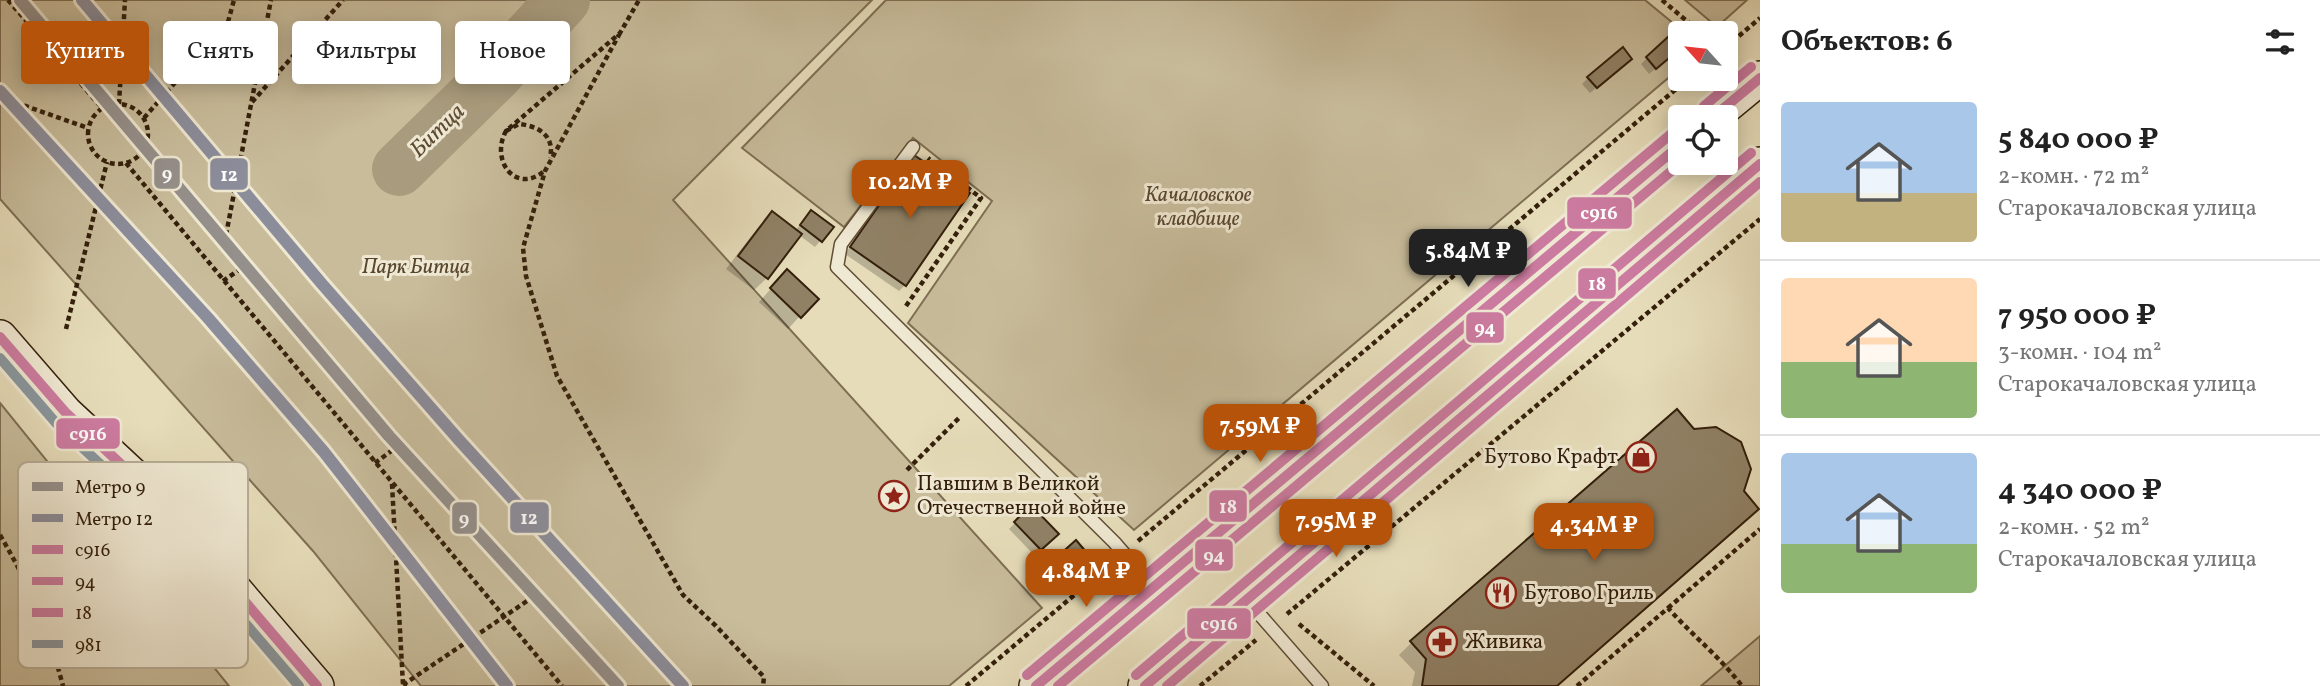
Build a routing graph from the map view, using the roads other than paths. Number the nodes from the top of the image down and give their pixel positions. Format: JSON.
{"nodes":[{"id":1,"x":1760,"y":78,"type":"edge"},
{"id":2,"x":1727,"y":105,"type":"edge"},
{"id":3,"x":914,"y":147,"type":"road end"},
{"id":4,"x":1668,"y":155,"type":"edge"},
{"id":5,"x":1760,"y":164,"type":"edge"},
{"id":6,"x":0,"y":337,"type":"edge"},
{"id":7,"x":119,"y":462,"type":"edge"},
{"id":8,"x":1154,"y":588,"type":"junction"},
{"id":9,"x":1246,"y":600,"type":"junction"},
{"id":10,"x":248,"y":605,"type":"edge"},
{"id":11,"x":317,"y":686,"type":"edge"},
{"id":12,"x":1036,"y":686,"type":"edge"},
{"id":13,"x":1145,"y":686,"type":"edge"},
{"id":14,"x":1321,"y":686,"type":"edge"}],
"edges":[{"from":1,"to":2,"type":"street"},
{"from":3,"to":8,"type":"lane"},
{"from":4,"to":8,"type":"street"},
{"from":5,"to":9,"type":"street"},
{"from":6,"to":7,"type":"street"},
{"from":8,"to":12,"type":"street"},
{"from":9,"to":13,"type":"street"},
{"from":9,"to":14,"type":"lane"},
{"from":10,"to":11,"type":"street"}]}
